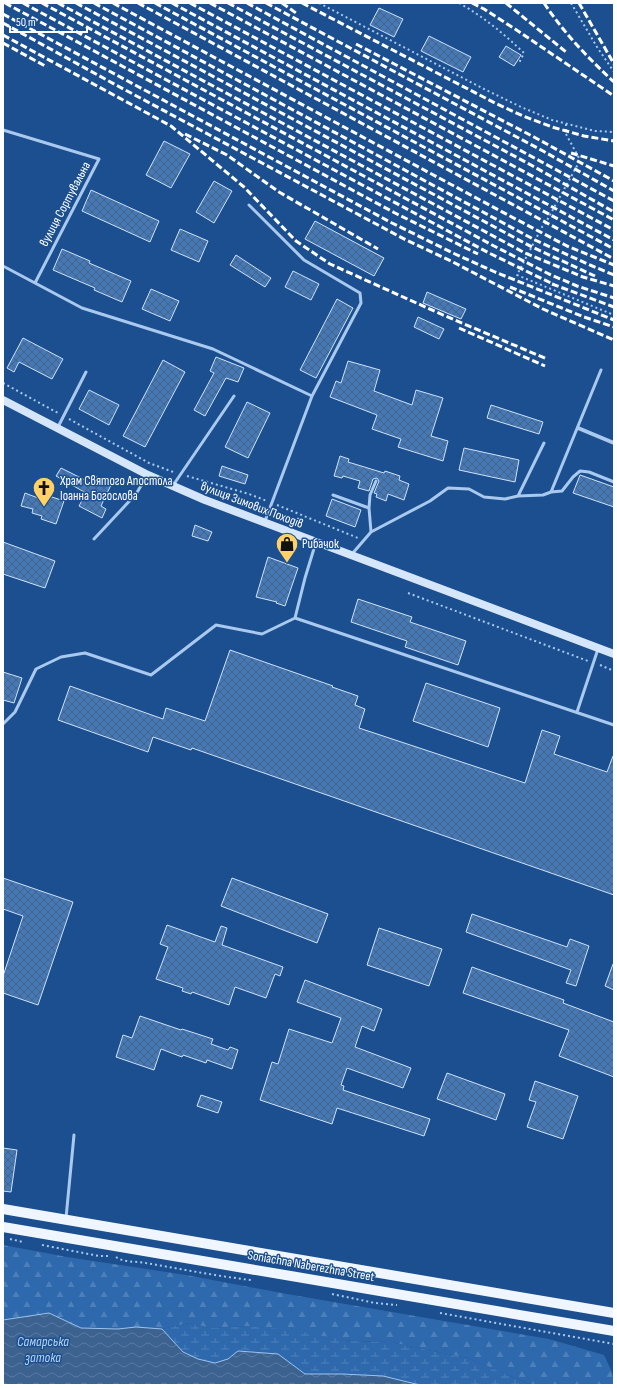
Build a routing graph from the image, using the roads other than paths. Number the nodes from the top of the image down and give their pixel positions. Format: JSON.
{"nodes":[{"id":1,"x":3,"y":130,"type":"edge"},
{"id":2,"x":249,"y":205,"type":"dead end"},
{"id":3,"x":3,"y":266,"type":"edge"},
{"id":4,"x":35,"y":283,"type":"junction"},
{"id":5,"x":601,"y":370,"type":"dead end"},
{"id":6,"x":86,"y":372,"type":"dead end"},
{"id":7,"x":234,"y":396,"type":"dead end"},
{"id":8,"x":312,"y":396,"type":"junction"},
{"id":9,"x":3,"y":400,"type":"edge"},
{"id":10,"x":57,"y":428,"type":"junction"},
{"id":11,"x":578,"y":428,"type":"junction"},
{"id":12,"x":544,"y":443,"type":"dead end"},
{"id":13,"x":614,"y":443,"type":"edge"},
{"id":14,"x":148,"y":475,"type":"junction"},
{"id":15,"x":376,"y":481,"type":"dead end"},
{"id":16,"x":614,"y":482,"type":"edge"},
{"id":17,"x":173,"y":486,"type":"junction"},
{"id":18,"x":551,"y":492,"type":"junction"},
{"id":19,"x":333,"y":495,"type":"dead end"},
{"id":20,"x":518,"y":496,"type":"junction"},
{"id":21,"x":369,"y":508,"type":"junction"},
{"id":22,"x":264,"y":523,"type":"junction"},
{"id":23,"x":371,"y":532,"type":"junction"},
{"id":24,"x":94,"y":539,"type":"dead end"},
{"id":25,"x":316,"y":542,"type":"junction"},
{"id":26,"x":352,"y":555,"type":"junction"},
{"id":27,"x":295,"y":618,"type":"junction"},
{"id":28,"x":599,"y":648,"type":"junction"},
{"id":29,"x":614,"y":654,"type":"edge"},
{"id":30,"x":577,"y":712,"type":"junction"},
{"id":31,"x":3,"y":724,"type":"edge"},
{"id":32,"x":614,"y":725,"type":"edge"},
{"id":33,"x":74,"y":1135,"type":"dead end"},
{"id":34,"x":3,"y":1209,"type":"edge"},
{"id":35,"x":66,"y":1220,"type":"junction"},
{"id":36,"x":3,"y":1227,"type":"edge"},
{"id":37,"x":614,"y":1314,"type":"edge"},
{"id":38,"x":614,"y":1332,"type":"edge"}],
"edges":[{"from":1,"to":4,"type":"lane","name":"вулиця Сортувальна"},
{"from":2,"to":8,"type":"lane"},
{"from":3,"to":4,"type":"lane"},
{"from":4,"to":8,"type":"lane"},
{"from":5,"to":11,"type":"lane"},
{"from":6,"to":10,"type":"lane"},
{"from":7,"to":17,"type":"lane"},
{"from":8,"to":22,"type":"lane"},
{"from":9,"to":10,"type":"main road","name":"вулиця Зимових Походів"},
{"from":10,"to":14,"type":"main road","name":"вулиця Зимових Походів"},
{"from":11,"to":13,"type":"street"},
{"from":11,"to":18,"type":"lane"},
{"from":12,"to":20,"type":"lane"},
{"from":14,"to":17,"type":"main road","name":"вулиця Зимових Походів"},
{"from":14,"to":24,"type":"lane"},
{"from":15,"to":21,"type":"lane"},
{"from":16,"to":18,"type":"lane"},
{"from":17,"to":22,"type":"main road","name":"вулиця Зимових Походів"},
{"from":18,"to":20,"type":"lane"},
{"from":19,"to":21,"type":"lane"},
{"from":20,"to":23,"type":"lane"},
{"from":21,"to":23,"type":"lane"},
{"from":22,"to":25,"type":"main road","name":"вулиця Зимових Походів"},
{"from":23,"to":26,"type":"lane"},
{"from":25,"to":26,"type":"main road","name":"вулиця Зимових Походів"},
{"from":25,"to":27,"type":"lane"},
{"from":26,"to":28,"type":"main road","name":"вулиця Зимових Походів"},
{"from":27,"to":30,"type":"lane"},
{"from":27,"to":31,"type":"lane"},
{"from":28,"to":29,"type":"main road","name":"вулиця Зимових Походів"},
{"from":28,"to":30,"type":"lane"},
{"from":30,"to":32,"type":"lane"},
{"from":33,"to":35,"type":"lane"},
{"from":34,"to":35,"type":"main road","name":"Soniachna Naberezhna Street"},
{"from":35,"to":37,"type":"main road","name":"Soniachna Naberezhna Street"},
{"from":36,"to":38,"type":"main road","name":"Soniachna Naberezhna Street"}]}
